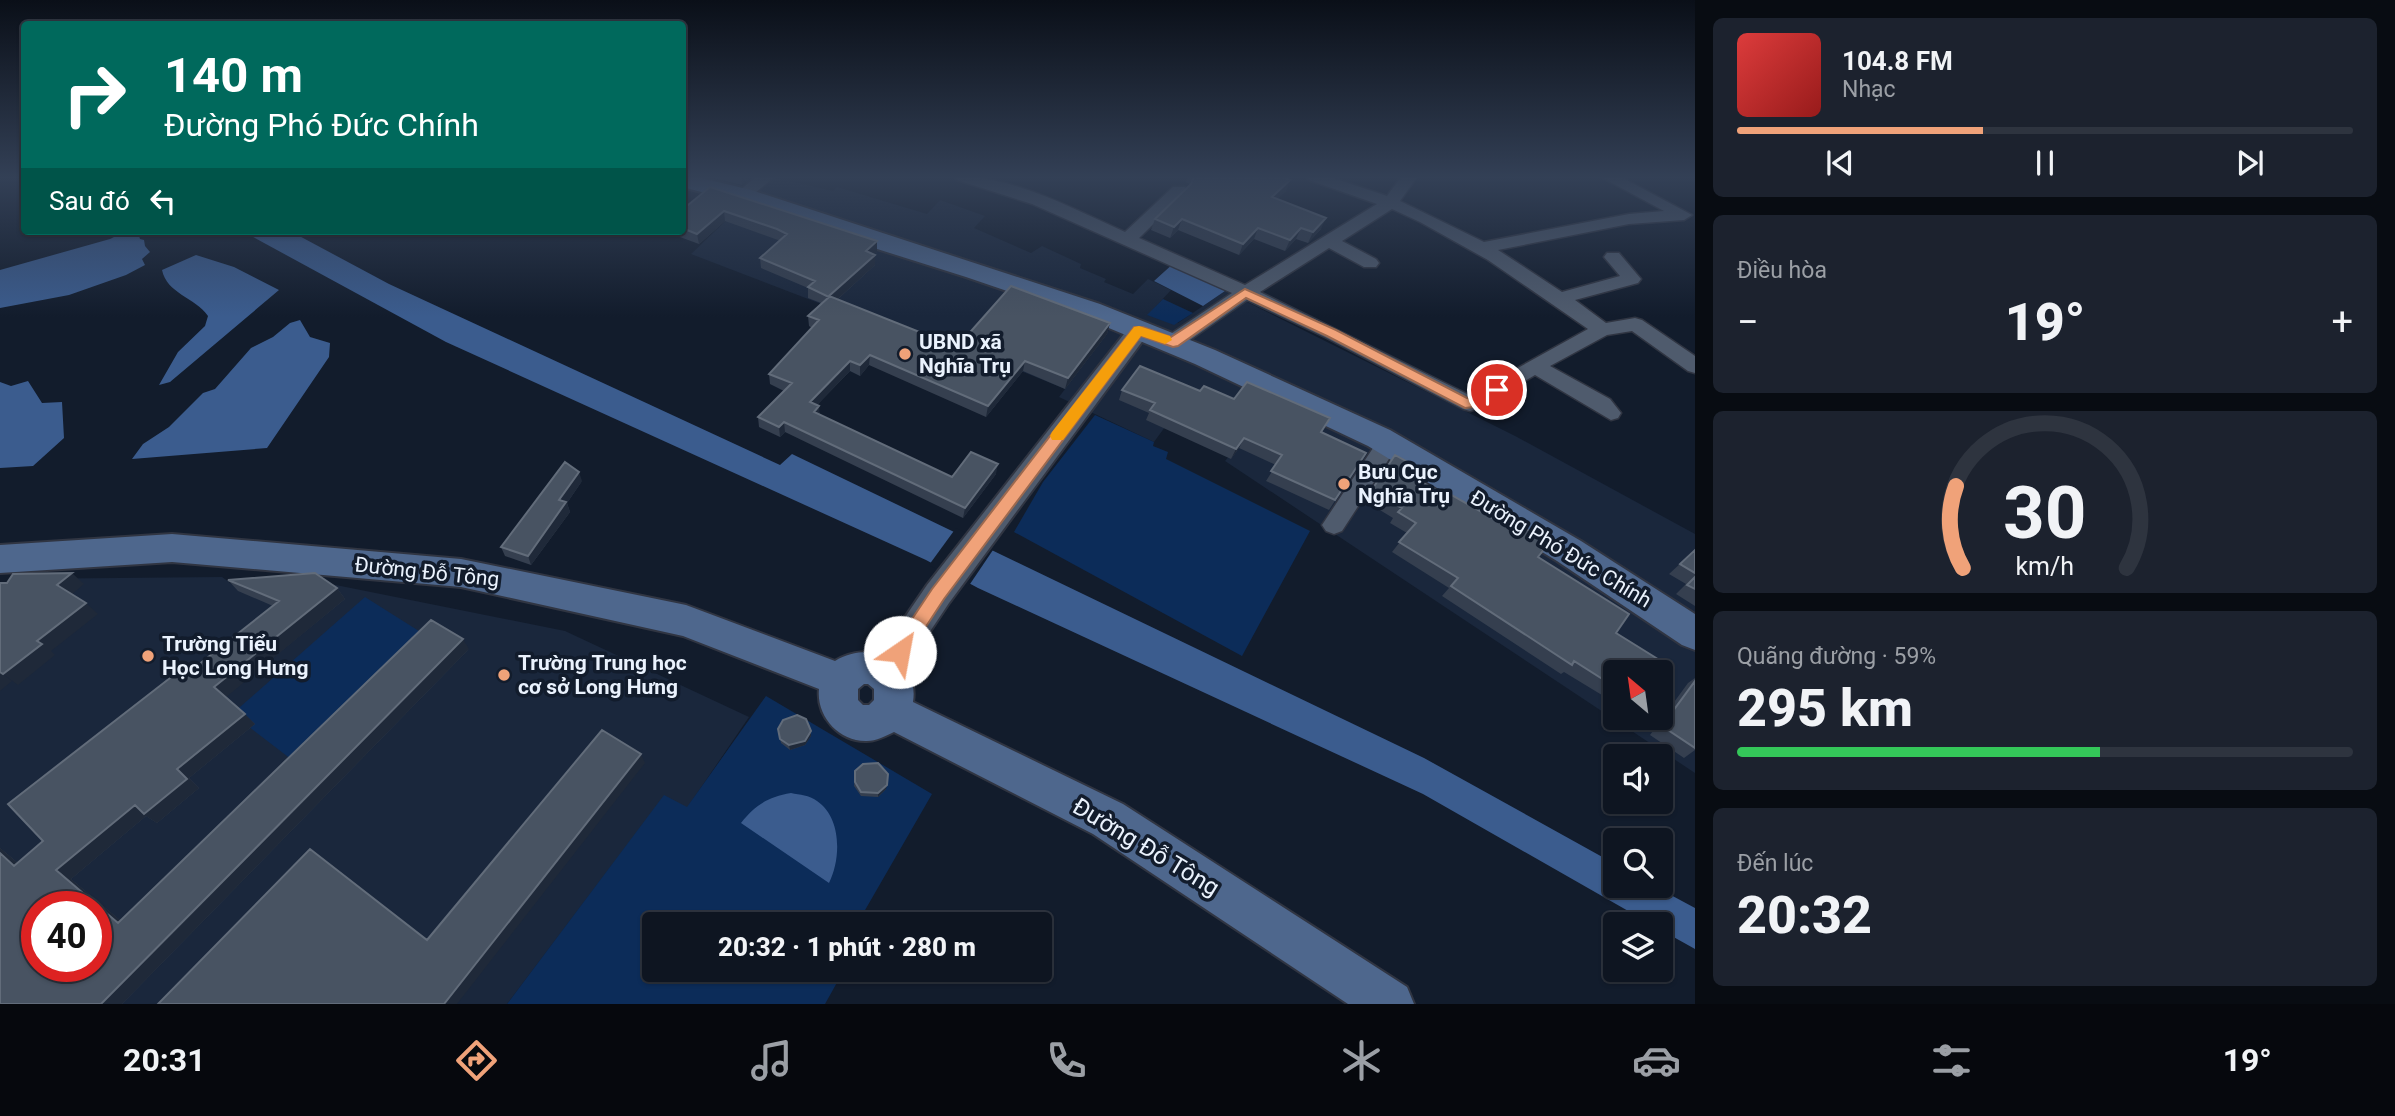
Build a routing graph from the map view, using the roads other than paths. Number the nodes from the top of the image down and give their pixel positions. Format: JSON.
{"nodes":[{"id":1,"x":825,"y":224,"type":"edge"},
{"id":2,"x":1093,"y":224,"type":"edge"},
{"id":3,"x":1144,"y":224,"type":"edge"},
{"id":4,"x":1357,"y":224,"type":"edge"},
{"id":5,"x":1436,"y":224,"type":"edge"},
{"id":6,"x":1604,"y":224,"type":"edge"},
{"id":7,"x":1128,"y":239,"type":"junction"},
{"id":8,"x":1329,"y":241,"type":"junction"},
{"id":9,"x":1478,"y":248,"type":"junction"},
{"id":10,"x":1613,"y":257,"type":"dead end"},
{"id":11,"x":1370,"y":263,"type":"dead end"},
{"id":12,"x":1245,"y":293,"type":"junction"},
{"id":13,"x":1562,"y":299,"type":"junction"},
{"id":14,"x":1139,"y":330,"type":"junction"},
{"id":15,"x":1602,"y":330,"type":"junction"},
{"id":16,"x":1173,"y":342,"type":"junction"},
{"id":17,"x":1535,"y":366,"type":"junction"},
{"id":18,"x":1695,"y":366,"type":"edge"},
{"id":19,"x":1611,"y":413,"type":"dead end"},
{"id":20,"x":1387,"y":445,"type":"junction"},
{"id":21,"x":1334,"y":525,"type":"dead end"},
{"id":22,"x":0,"y":559,"type":"edge"},
{"id":23,"x":1695,"y":634,"type":"edge"},
{"id":24,"x":887,"y":692,"type":"junction"},
{"id":25,"x":1390,"y":1004,"type":"edge"}],
"edges":[{"from":1,"to":14,"type":"main road","name":"Đường Phó Đức Chính"},
{"from":2,"to":7,"type":"street"},
{"from":3,"to":7,"type":"street"},
{"from":4,"to":8,"type":"street"},
{"from":5,"to":9,"type":"street"},
{"from":6,"to":9,"type":"street"},
{"from":7,"to":12,"type":"street"},
{"from":8,"to":11,"type":"street"},
{"from":8,"to":12,"type":"street"},
{"from":9,"to":13,"type":"street"},
{"from":10,"to":13,"type":"street"},
{"from":12,"to":16,"type":"street"},
{"from":12,"to":17,"type":"street"},
{"from":13,"to":15,"type":"street"},
{"from":14,"to":16,"type":"main road","name":"Đường Phó Đức Chính"},
{"from":14,"to":24,"type":"street"},
{"from":15,"to":17,"type":"street"},
{"from":15,"to":18,"type":"street"},
{"from":16,"to":20,"type":"main road","name":"Đường Phó Đức Chính"},
{"from":17,"to":19,"type":"street"},
{"from":20,"to":21,"type":"street"},
{"from":20,"to":23,"type":"main road","name":"Đường Phó Đức Chính"},
{"from":22,"to":24,"type":"main road","name":"Đường Đỗ Tông"},
{"from":24,"to":25,"type":"main road","name":"Đường Đỗ Tông"}]}
